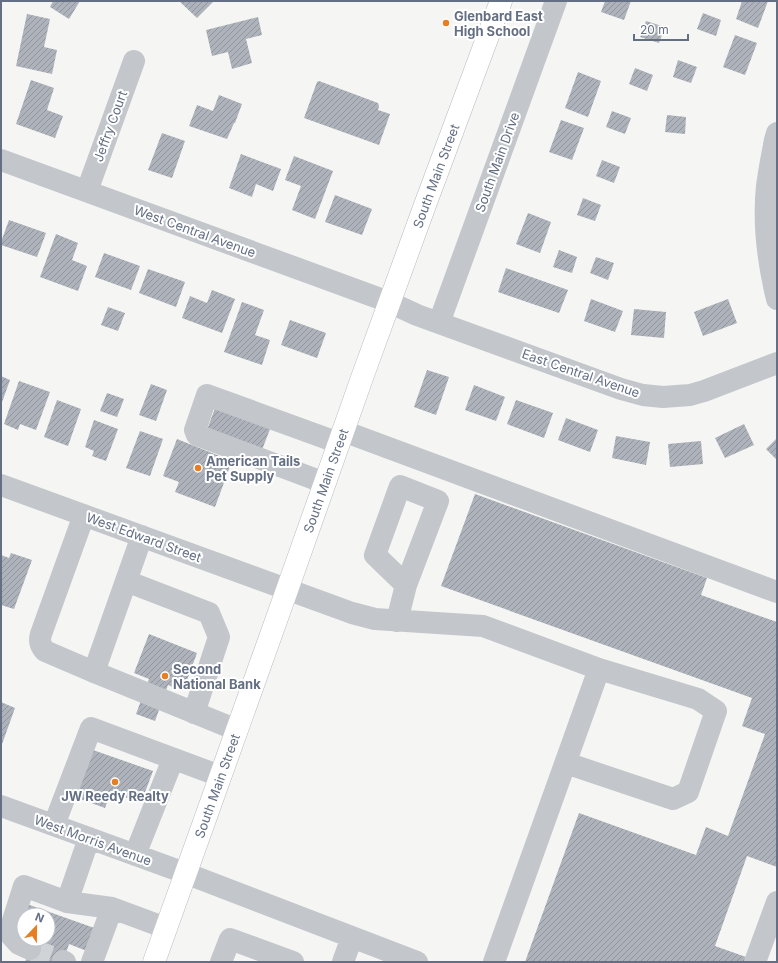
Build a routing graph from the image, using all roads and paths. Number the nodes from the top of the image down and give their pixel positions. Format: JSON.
{"nodes":[{"id":1,"x":501,"y":1,"type":"edge"},
{"id":2,"x":556,"y":1,"type":"edge"},
{"id":3,"x":134,"y":61,"type":"dead end"},
{"id":4,"x":777,"y":133,"type":"edge"},
{"id":5,"x":1,"y":160,"type":"edge"},
{"id":6,"x":87,"y":191,"type":"junction"},
{"id":7,"x":777,"y":299,"type":"edge"},
{"id":8,"x":389,"y":302,"type":"junction"},
{"id":9,"x":439,"y":323,"type":"junction"},
{"id":10,"x":777,"y":363,"type":"edge"},
{"id":11,"x":341,"y":437,"type":"junction"},
{"id":12,"x":325,"y":483,"type":"junction"},
{"id":13,"x":1,"y":485,"type":"edge"},
{"id":14,"x":84,"y":515,"type":"junction"},
{"id":15,"x":142,"y":536,"type":"junction"},
{"id":16,"x":126,"y":581,"type":"junction"},
{"id":17,"x":406,"y":585,"type":"dead end"},
{"id":18,"x":288,"y":590,"type":"junction"},
{"id":19,"x":777,"y":592,"type":"edge"},
{"id":20,"x":397,"y":620,"type":"junction"},
{"id":21,"x":599,"y":669,"type":"junction"},
{"id":22,"x":94,"y":672,"type":"junction"},
{"id":23,"x":194,"y":713,"type":"junction"},
{"id":24,"x":237,"y":730,"type":"junction"},
{"id":25,"x":173,"y":758,"type":"junction"},
{"id":26,"x":566,"y":762,"type":"junction"},
{"id":27,"x":220,"y":776,"type":"junction"},
{"id":28,"x":1,"y":806,"type":"edge"},
{"id":29,"x":54,"y":825,"type":"junction"},
{"id":30,"x":89,"y":838,"type":"junction"},
{"id":31,"x":135,"y":855,"type":"junction"},
{"id":32,"x":185,"y":873,"type":"junction"},
{"id":33,"x":67,"y":902,"type":"junction"},
{"id":34,"x":777,"y":902,"type":"edge"},
{"id":35,"x":112,"y":908,"type":"junction"},
{"id":36,"x":166,"y":928,"type":"junction"},
{"id":37,"x":352,"y":937,"type":"junction"},
{"id":38,"x":30,"y":949,"type":"tunnel mouth"},
{"id":39,"x":92,"y":962,"type":"edge"},
{"id":40,"x":154,"y":962,"type":"edge"},
{"id":41,"x":222,"y":962,"type":"edge"},
{"id":42,"x":293,"y":962,"type":"edge"},
{"id":43,"x":343,"y":962,"type":"edge"},
{"id":44,"x":417,"y":962,"type":"edge"},
{"id":45,"x":494,"y":962,"type":"edge"},
{"id":46,"x":755,"y":962,"type":"edge"}],
"edges":[{"from":1,"to":8,"type":"main road","name":"South Main Street"},
{"from":2,"to":9,"type":"street","name":"South Main Drive"},
{"from":3,"to":6,"type":"street","name":"Jeffry Court"},
{"from":4,"to":7,"type":"street"},
{"from":5,"to":6,"type":"street","name":"West Central Avenue"},
{"from":6,"to":8,"type":"street","name":"West Central Avenue"},
{"from":8,"to":9,"type":"street","name":"East Central Avenue"},
{"from":8,"to":11,"type":"main road","name":"South Main Street"},
{"from":9,"to":10,"type":"street","name":"East Central Avenue"},
{"from":11,"to":12,"type":"main road","name":"South Main Street"},
{"from":11,"to":12,"type":"street"},
{"from":11,"to":19,"type":"street"},
{"from":12,"to":18,"type":"main road","name":"South Main Street"},
{"from":13,"to":14,"type":"street","name":"West Edward Street"},
{"from":14,"to":15,"type":"street","name":"West Edward Street"},
{"from":14,"to":22,"type":"street"},
{"from":15,"to":16,"type":"street"},
{"from":15,"to":18,"type":"street","name":"West Edward Street"},
{"from":16,"to":22,"type":"street"},
{"from":16,"to":23,"type":"street"},
{"from":17,"to":20,"type":"street"},
{"from":18,"to":20,"type":"street","name":"West Edward Street"},
{"from":18,"to":24,"type":"main road","name":"South Main Street"},
{"from":20,"to":21,"type":"street","name":"West Edward Street"},
{"from":21,"to":26,"type":"street"},
{"from":21,"to":26,"type":"street","name":"West Edward Street"},
{"from":22,"to":23,"type":"street"},
{"from":23,"to":24,"type":"street"},
{"from":24,"to":27,"type":"main road","name":"South Main Street"},
{"from":25,"to":27,"type":"street"},
{"from":25,"to":29,"type":"street"},
{"from":25,"to":31,"type":"street"},
{"from":26,"to":45,"type":"street"},
{"from":27,"to":32,"type":"main road","name":"South Main Street"},
{"from":28,"to":29,"type":"street","name":"West Morris Avenue"},
{"from":29,"to":30,"type":"street","name":"West Morris Avenue"},
{"from":30,"to":31,"type":"street","name":"West Morris Avenue"},
{"from":30,"to":33,"type":"street"},
{"from":31,"to":32,"type":"street","name":"West Morris Avenue"},
{"from":32,"to":36,"type":"main road","name":"South Main Street"},
{"from":32,"to":37,"type":"street","name":"West Morris Avenue"},
{"from":33,"to":35,"type":"street"},
{"from":33,"to":38,"type":"street"},
{"from":34,"to":46,"type":"street"},
{"from":35,"to":36,"type":"street"},
{"from":35,"to":39,"type":"street"},
{"from":36,"to":40,"type":"main road","name":"South Main Street"},
{"from":37,"to":43,"type":"street"},
{"from":37,"to":44,"type":"street","name":"West Morris Avenue"},
{"from":41,"to":42,"type":"street"}]}
